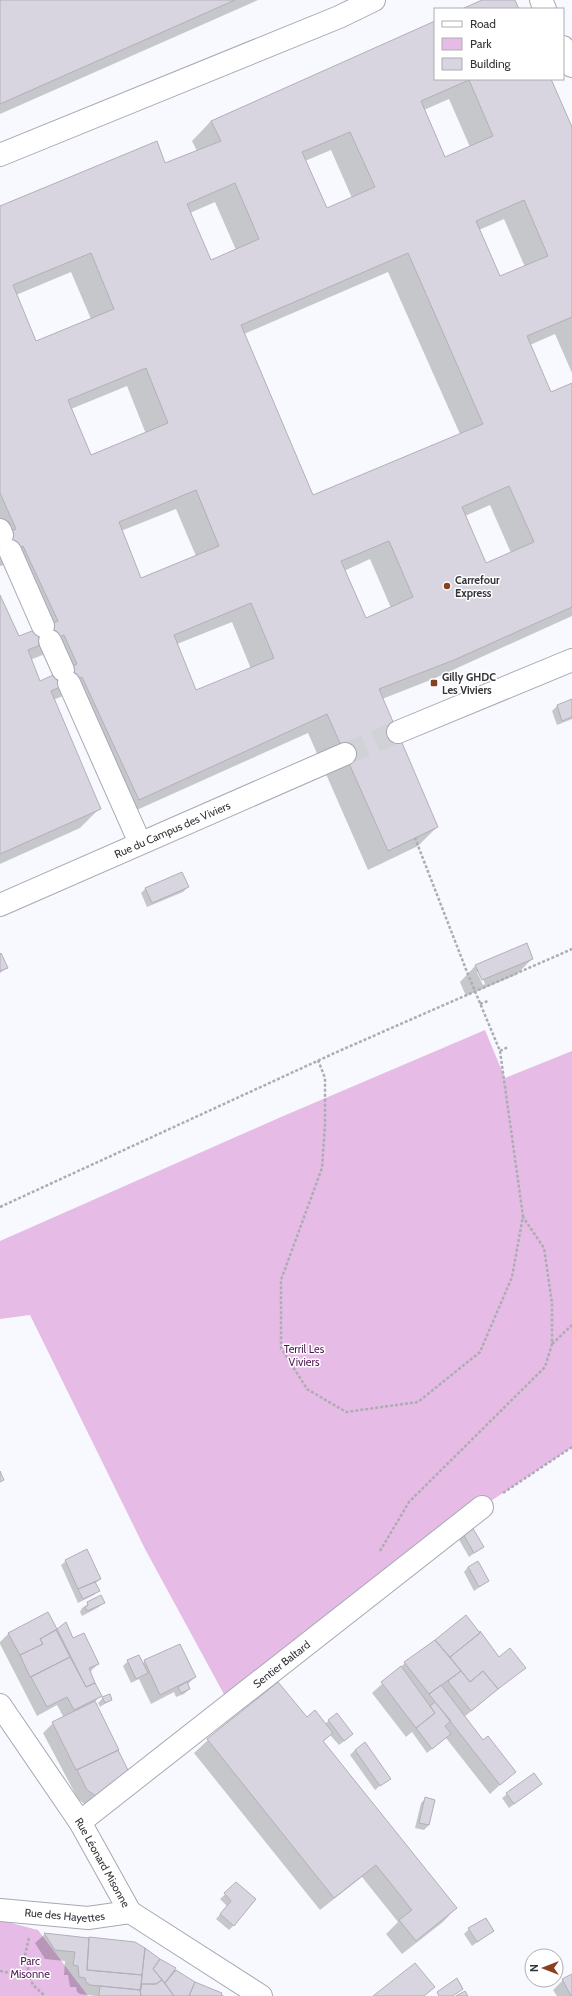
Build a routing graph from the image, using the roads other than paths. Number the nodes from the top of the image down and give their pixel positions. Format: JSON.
{"nodes":[{"id":1,"x":374,"y":0,"type":"edge"},
{"id":2,"x":564,"y":49,"type":"edge"},
{"id":3,"x":572,"y":66,"type":"edge"},
{"id":4,"x":0,"y":155,"type":"edge"},
{"id":5,"x":4,"y":539,"type":"edge"},
{"id":6,"x":572,"y":660,"type":"edge"},
{"id":7,"x":398,"y":732,"type":"tunnel mouth"},
{"id":8,"x":345,"y":754,"type":"tunnel mouth"},
{"id":9,"x":140,"y":843,"type":"junction"},
{"id":10,"x":0,"y":905,"type":"edge"},
{"id":11,"x":482,"y":1507,"type":"road end"},
{"id":12,"x":0,"y":1705,"type":"edge"},
{"id":13,"x":80,"y":1822,"type":"junction"},
{"id":14,"x":0,"y":1910,"type":"edge"},
{"id":15,"x":130,"y":1912,"type":"junction"},
{"id":16,"x":261,"y":1996,"type":"edge"}],
"edges":[{"from":1,"to":4,"type":"street"},
{"from":2,"to":3,"type":"street"},
{"from":5,"to":9,"type":"street"},
{"from":6,"to":7,"type":"street"},
{"from":8,"to":9,"type":"street","name":"Rue du Campus des Viviers"},
{"from":9,"to":10,"type":"street","name":"Rue du Campus des Viviers"},
{"from":11,"to":13,"type":"street","name":"Sentier Baltard"},
{"from":12,"to":13,"type":"street","name":"Rue Léonard Misonne"},
{"from":13,"to":15,"type":"street","name":"Rue Léonard Misonne"},
{"from":14,"to":15,"type":"street","name":"Rue des Hayettes"},
{"from":15,"to":16,"type":"street","name":"Rue Léonard Misonne"}]}
